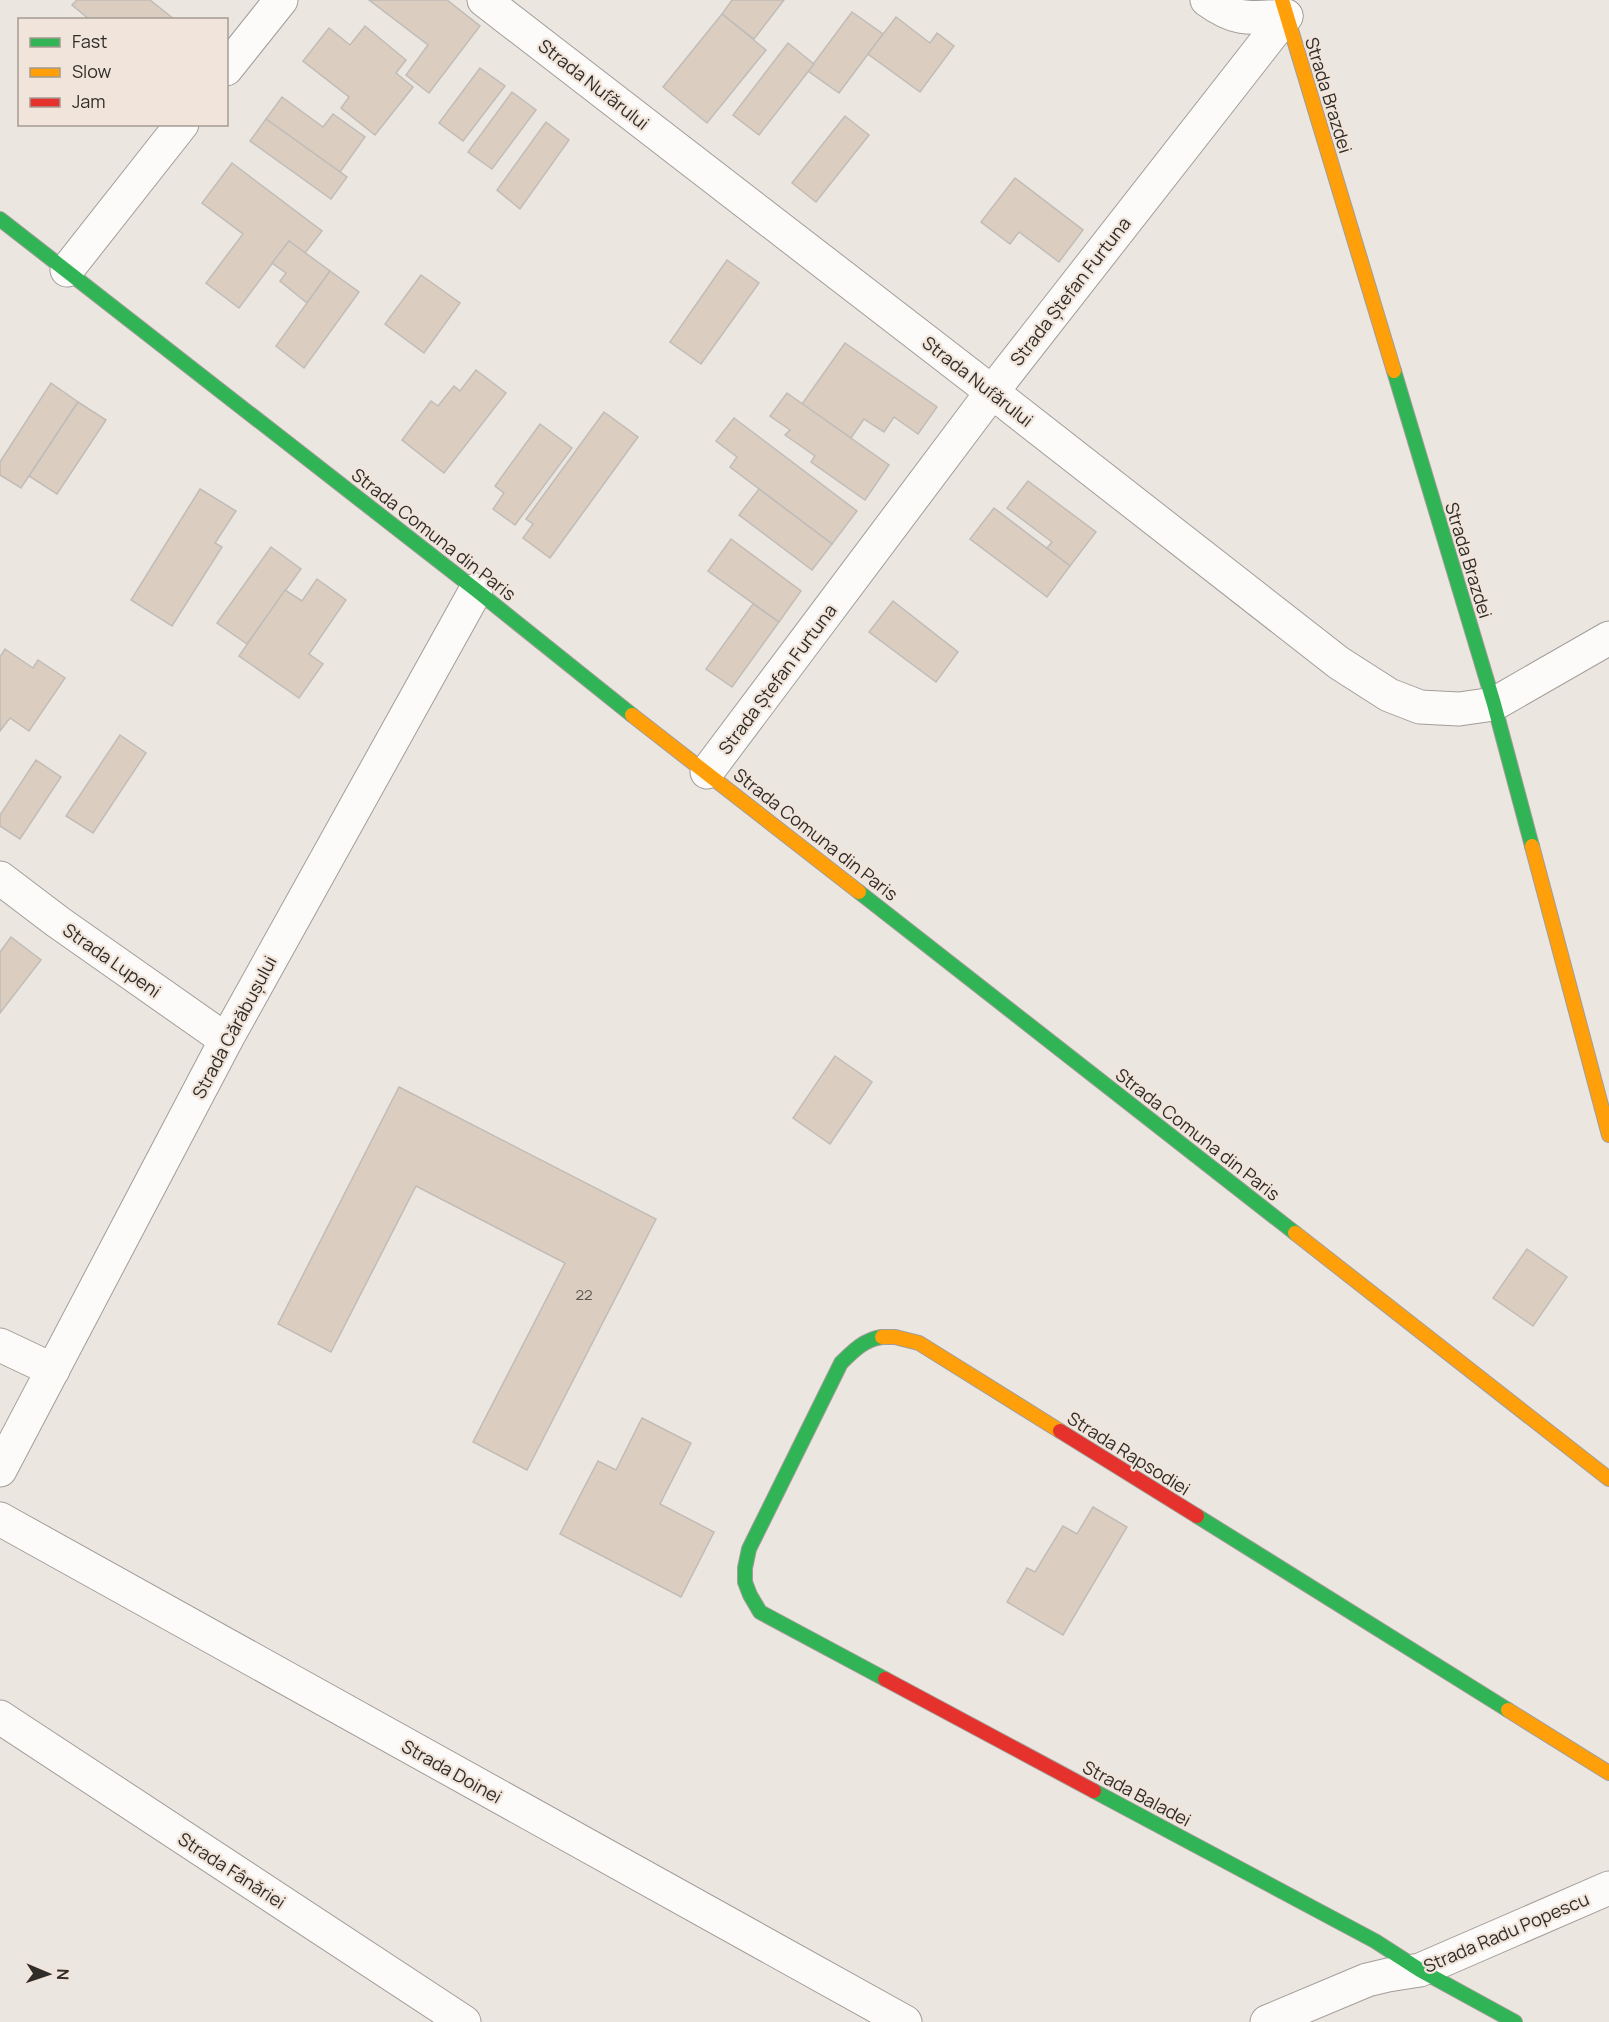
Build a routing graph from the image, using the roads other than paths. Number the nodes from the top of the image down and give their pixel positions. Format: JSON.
{"nodes":[{"id":1,"x":281,"y":0,"type":"edge"},
{"id":2,"x":484,"y":0,"type":"edge"},
{"id":3,"x":1207,"y":0,"type":"edge"},
{"id":4,"x":1284,"y":8,"type":"edge"},
{"id":5,"x":228,"y":66,"type":"edge"},
{"id":6,"x":180,"y":126,"type":"edge"},
{"id":7,"x":0,"y":219,"type":"edge"},
{"id":8,"x":67,"y":270,"type":"junction"},
{"id":9,"x":992,"y":392,"type":"junction"},
{"id":10,"x":476,"y":590,"type":"junction"},
{"id":11,"x":1609,"y":638,"type":"edge"},
{"id":12,"x":1494,"y":704,"type":"junction"},
{"id":13,"x":707,"y":772,"type":"junction"},
{"id":14,"x":0,"y":878,"type":"edge"},
{"id":15,"x":226,"y":1040,"type":"junction"},
{"id":16,"x":1609,"y":1135,"type":"edge"},
{"id":17,"x":0,"y":1346,"type":"edge"},
{"id":18,"x":53,"y":1370,"type":"junction"},
{"id":19,"x":0,"y":1470,"type":"edge"},
{"id":20,"x":1609,"y":1479,"type":"edge"},
{"id":21,"x":0,"y":1519,"type":"edge"},
{"id":22,"x":747,"y":1592,"type":"joint"},
{"id":23,"x":0,"y":1717,"type":"edge"},
{"id":24,"x":1609,"y":1773,"type":"edge"},
{"id":25,"x":1609,"y":1888,"type":"edge"},
{"id":26,"x":1420,"y":1970,"type":"junction"},
{"id":27,"x":464,"y":2022,"type":"edge"},
{"id":28,"x":905,"y":2022,"type":"edge"},
{"id":29,"x":1267,"y":2022,"type":"edge"},
{"id":30,"x":1515,"y":2022,"type":"edge"}],
"edges":[{"from":1,"to":5,"type":"street"},
{"from":2,"to":9,"type":"street","name":"Strada Nufărului"},
{"from":3,"to":4,"type":"street"},
{"from":4,"to":9,"type":"street","name":"Strada Ștefan Furtuna"},
{"from":4,"to":12,"type":"street","name":"Strada Brazdei"},
{"from":6,"to":8,"type":"street"},
{"from":7,"to":8,"type":"street","name":"Strada Comuna din Paris"},
{"from":8,"to":10,"type":"street","name":"Strada Comuna din Paris"},
{"from":9,"to":12,"type":"street","name":"Strada Nufărului"},
{"from":9,"to":13,"type":"street","name":"Strada Ștefan Furtuna"},
{"from":10,"to":13,"type":"street","name":"Strada Comuna din Paris"},
{"from":10,"to":15,"type":"street","name":"Strada Cărăbușului"},
{"from":11,"to":12,"type":"street"},
{"from":12,"to":16,"type":"street","name":"Strada Brazdei"},
{"from":13,"to":20,"type":"street","name":"Strada Comuna din Paris"},
{"from":14,"to":15,"type":"street","name":"Strada Lupeni"},
{"from":15,"to":18,"type":"street","name":"Strada Cărăbușului"},
{"from":17,"to":18,"type":"street"},
{"from":18,"to":19,"type":"street","name":"Strada Cărăbușului"},
{"from":21,"to":28,"type":"street","name":"Strada Doinei"},
{"from":22,"to":24,"type":"street","name":"Strada Rapsodiei"},
{"from":22,"to":26,"type":"street","name":"Strada Baladei"},
{"from":23,"to":27,"type":"street","name":"Strada Fânăriei"},
{"from":25,"to":26,"type":"street","name":"Strada Radu Popescu"},
{"from":26,"to":29,"type":"street","name":"Strada Radu Popescu"},
{"from":26,"to":30,"type":"street","name":"Strada Baladei"}]}
